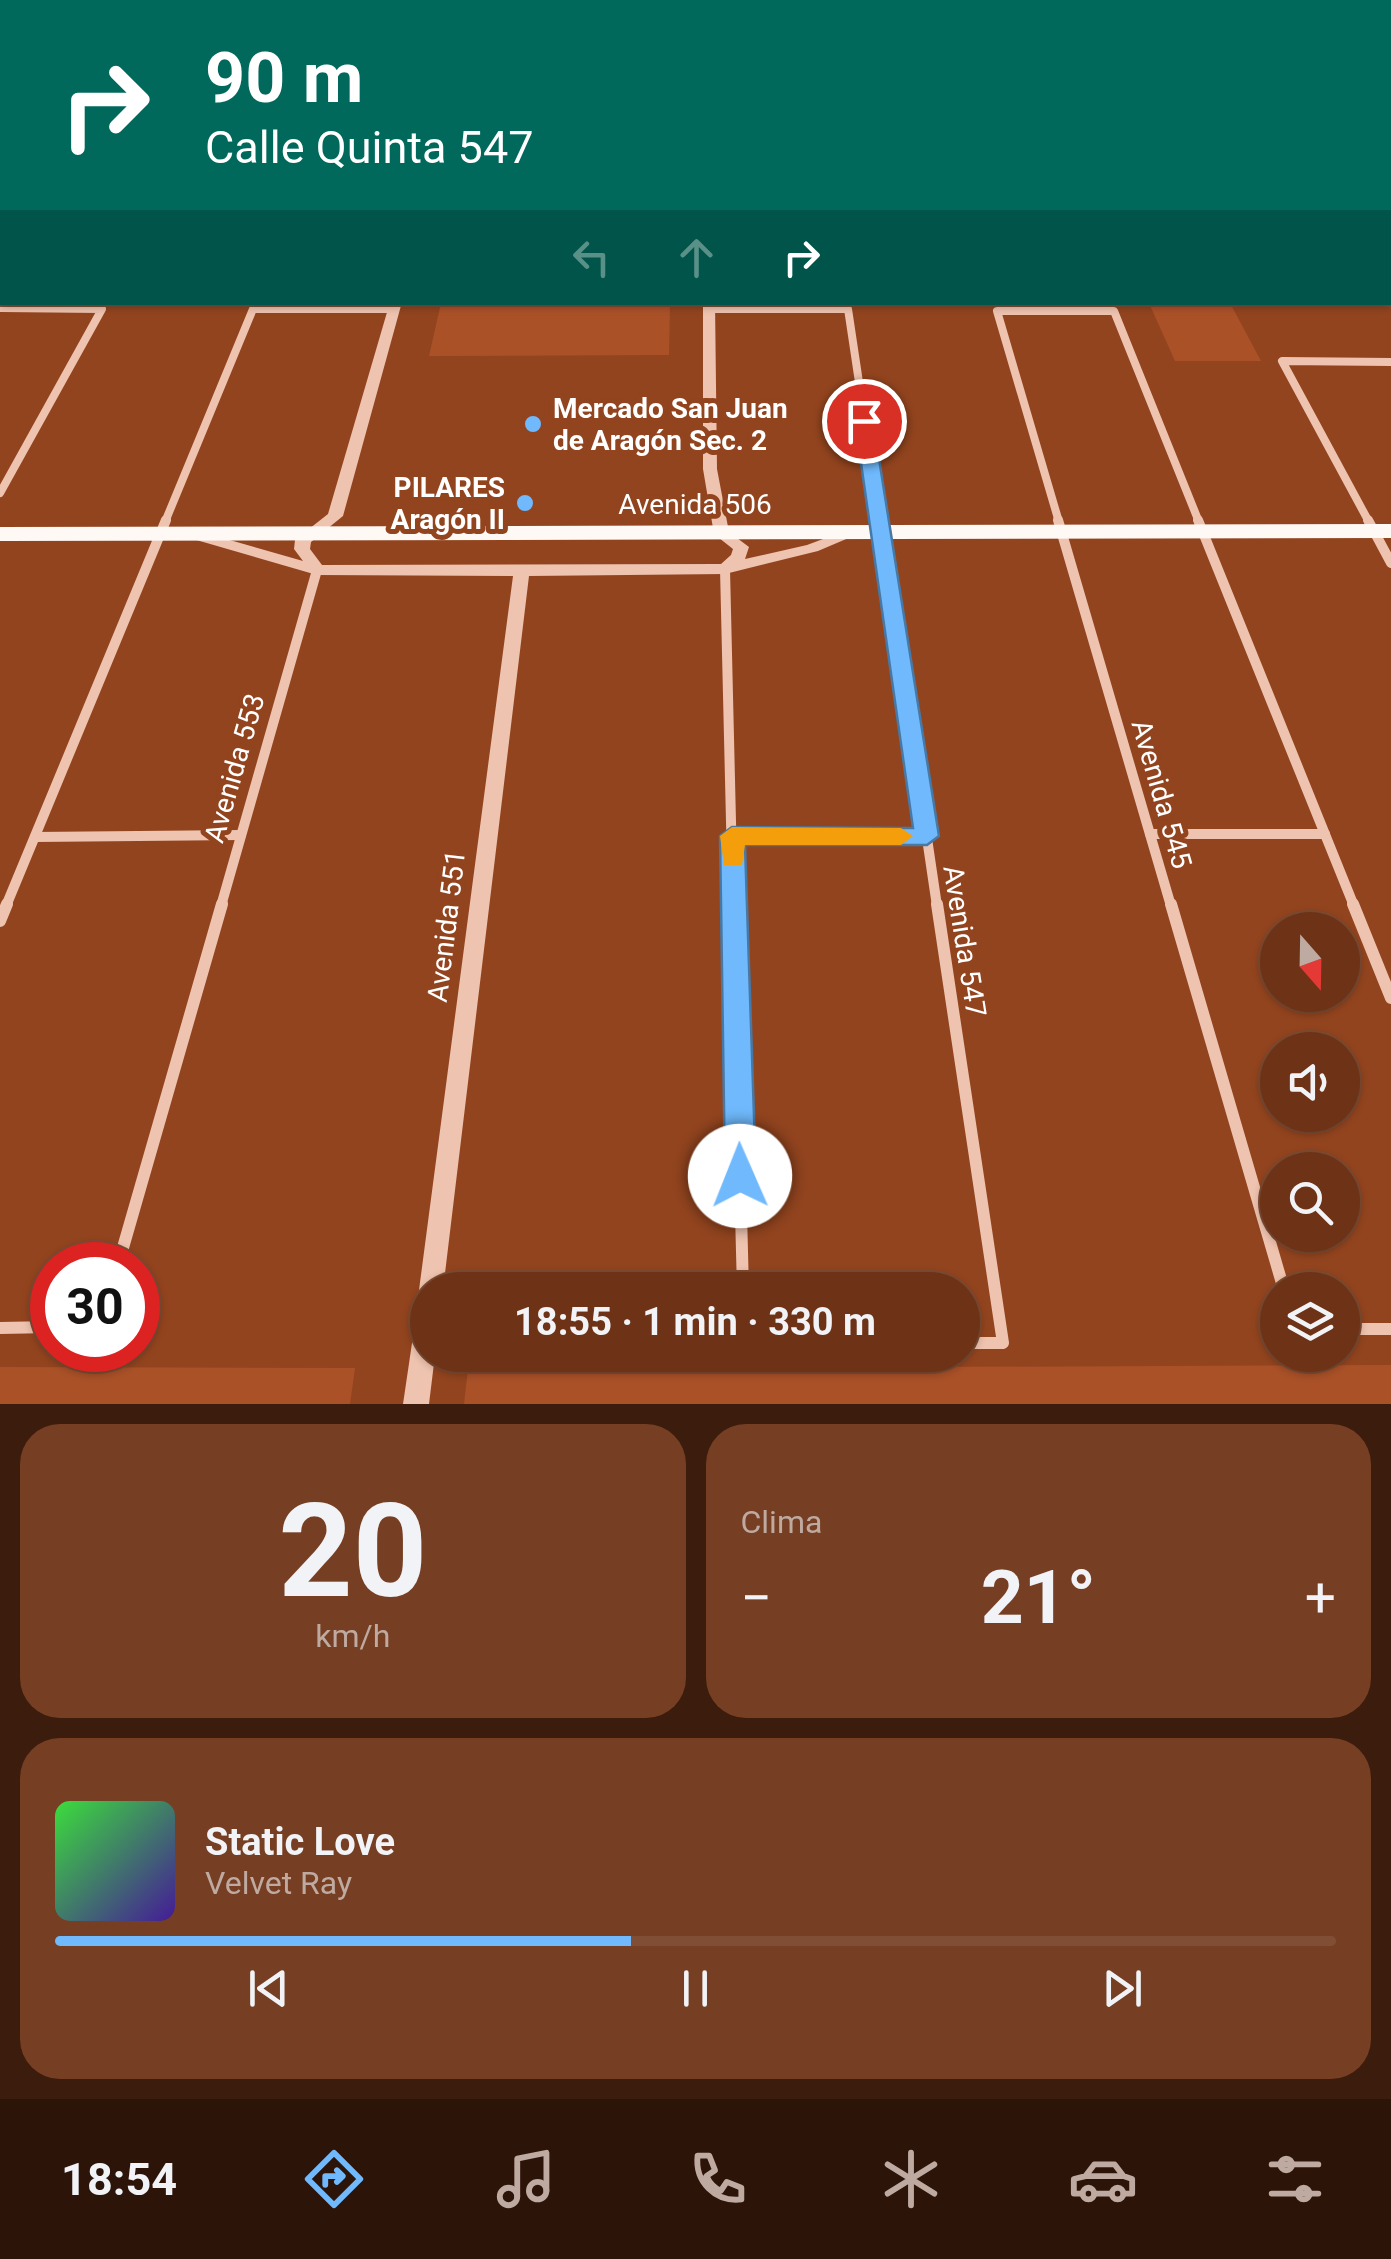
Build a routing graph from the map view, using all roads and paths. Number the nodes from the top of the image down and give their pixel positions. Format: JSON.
{"nodes":[{"id":1,"x":395,"y":306,"type":"edge"},
{"id":2,"x":708,"y":306,"type":"edge"},
{"id":3,"x":0,"y":308,"type":"edge"},
{"id":4,"x":1391,"y":362,"type":"edge"},
{"id":5,"x":0,"y":492,"type":"edge"},
{"id":6,"x":1382,"y":531,"type":"edge"},
{"id":7,"x":1062,"y":532,"type":"junction"},
{"id":8,"x":1203,"y":532,"type":"junction"},
{"id":9,"x":881,"y":533,"type":"junction"},
{"id":10,"x":0,"y":534,"type":"edge"},
{"id":11,"x":160,"y":534,"type":"junction"},
{"id":12,"x":190,"y":534,"type":"junction"},
{"id":13,"x":722,"y":534,"type":"junction"},
{"id":14,"x":850,"y":534,"type":"junction"},
{"id":15,"x":308,"y":535,"type":"junction"},
{"id":16,"x":1391,"y":564,"type":"edge"},
{"id":17,"x":725,"y":569,"type":"junction"},
{"id":18,"x":317,"y":570,"type":"junction"},
{"id":19,"x":522,"y":570,"type":"junction"},
{"id":20,"x":1150,"y":834,"type":"junction"},
{"id":21,"x":1325,"y":834,"type":"junction"},
{"id":22,"x":241,"y":835,"type":"junction"},
{"id":23,"x":35,"y":836,"type":"junction"},
{"id":24,"x":732,"y":836,"type":"junction"},
{"id":25,"x":927,"y":836,"type":"junction"},
{"id":26,"x":0,"y":922,"type":"edge"},
{"id":27,"x":1391,"y":998,"type":"edge"},
{"id":28,"x":125,"y":1242,"type":"edge"},
{"id":29,"x":433,"y":1272,"type":"edge"},
{"id":30,"x":743,"y":1272,"type":"edge"},
{"id":31,"x":1279,"y":1272,"type":"edge"},
{"id":32,"x":30,"y":1327,"type":"edge"},
{"id":33,"x":0,"y":1328,"type":"edge"},
{"id":34,"x":1391,"y":1329,"type":"edge"},
{"id":35,"x":1360,"y":1330,"type":"edge"},
{"id":36,"x":980,"y":1343,"type":"edge"},
{"id":37,"x":420,"y":1372,"type":"edge"},
{"id":38,"x":416,"y":1404,"type":"edge"}],
"edges":[{"from":1,"to":11,"type":"street"},
{"from":1,"to":15,"type":"street"},
{"from":2,"to":9,"type":"street","name":"Avenida 547"},
{"from":2,"to":13,"type":"street"},
{"from":3,"to":5,"type":"street"},
{"from":4,"to":6,"type":"street"},
{"from":6,"to":8,"type":"main road","name":"Avenida 506"},
{"from":6,"to":16,"type":"street"},
{"from":7,"to":8,"type":"main road","name":"Avenida 506"},
{"from":7,"to":8,"type":"street","name":"Avenida 545"},
{"from":7,"to":9,"type":"main road","name":"Avenida 506"},
{"from":7,"to":20,"type":"street","name":"Avenida 545"},
{"from":8,"to":21,"type":"street"},
{"from":9,"to":14,"type":"main road","name":"Avenida 506"},
{"from":9,"to":25,"type":"street","name":"Avenida 547"},
{"from":10,"to":11,"type":"main road","name":"Avenida 506"},
{"from":11,"to":12,"type":"main road","name":"Avenida 506"},
{"from":11,"to":23,"type":"street"},
{"from":12,"to":15,"type":"main road","name":"Avenida 506"},
{"from":12,"to":18,"type":"street"},
{"from":13,"to":14,"type":"main road","name":"Avenida 506"},
{"from":13,"to":15,"type":"main road","name":"Avenida 506"},
{"from":13,"to":17,"type":"street"},
{"from":14,"to":17,"type":"street"},
{"from":15,"to":18,"type":"street"},
{"from":17,"to":19,"type":"street"},
{"from":17,"to":24,"type":"street"},
{"from":18,"to":19,"type":"street"},
{"from":18,"to":22,"type":"street","name":"Avenida 553"},
{"from":19,"to":29,"type":"street","name":"Avenida 551"},
{"from":20,"to":21,"type":"street"},
{"from":20,"to":31,"type":"street","name":"Avenida 545"},
{"from":21,"to":27,"type":"street"},
{"from":22,"to":23,"type":"street"},
{"from":22,"to":28,"type":"street","name":"Avenida 553"},
{"from":23,"to":26,"type":"street"},
{"from":24,"to":25,"type":"street"},
{"from":24,"to":30,"type":"street"},
{"from":25,"to":36,"type":"street","name":"Avenida 547"},
{"from":32,"to":33,"type":"street"},
{"from":34,"to":35,"type":"street"},
{"from":37,"to":38,"type":"street"}]}
